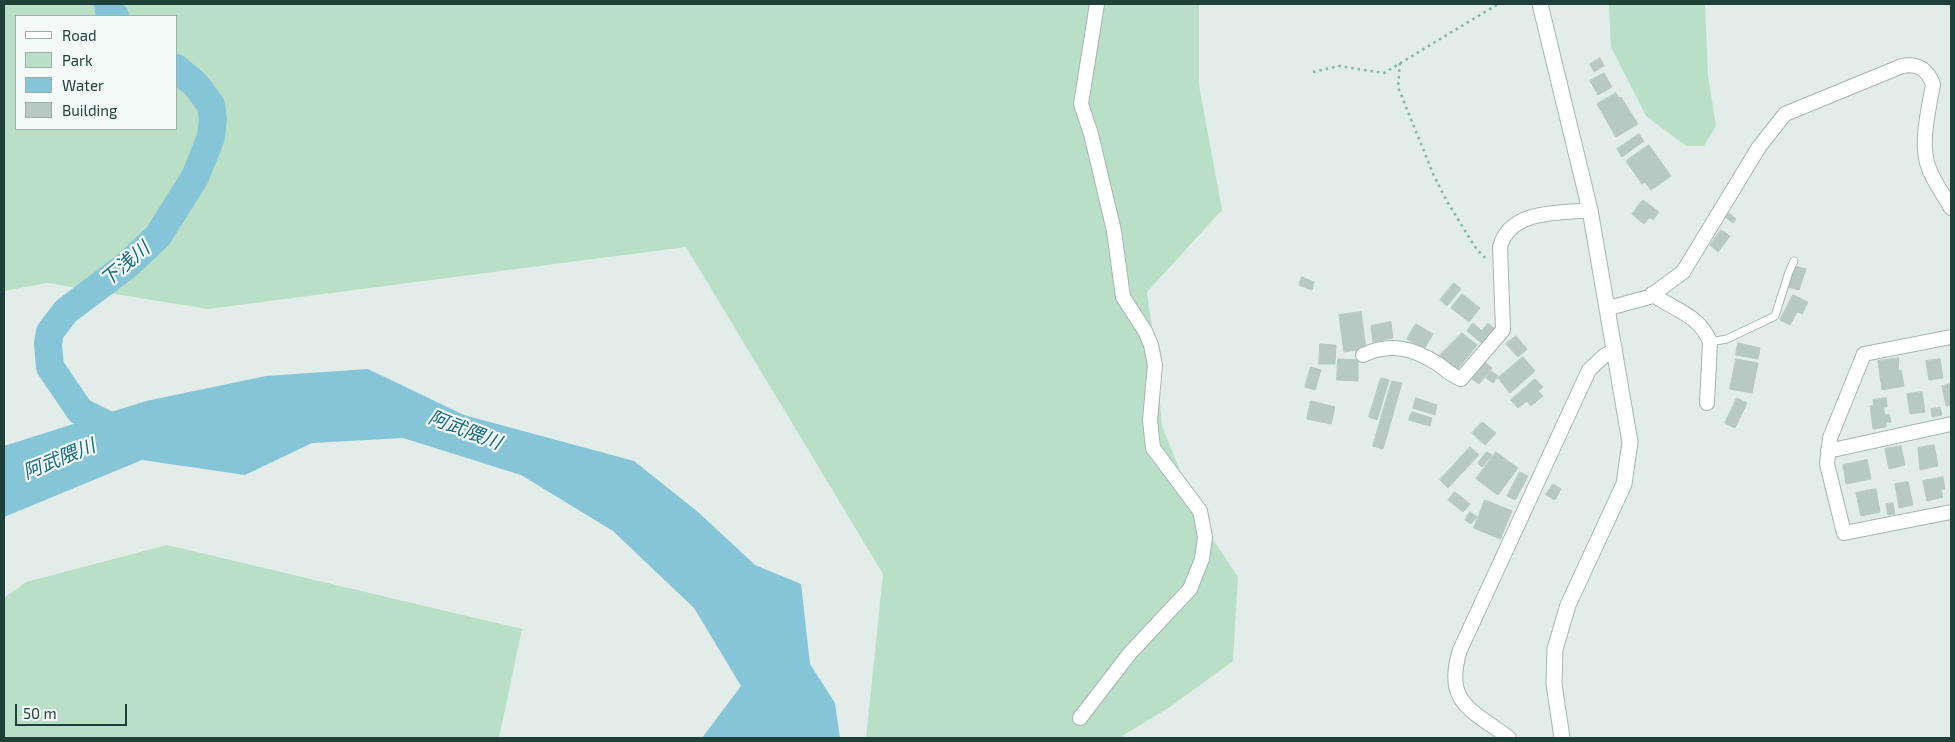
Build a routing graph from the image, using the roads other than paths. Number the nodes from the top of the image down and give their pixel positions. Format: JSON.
{"nodes":[{"id":1,"x":1097,"y":4,"type":"edge"},
{"id":2,"x":1540,"y":4,"type":"edge"},
{"id":3,"x":1951,"y":208,"type":"edge"},
{"id":4,"x":1590,"y":210,"type":"junction"},
{"id":5,"x":1794,"y":261,"type":"dead end"},
{"id":6,"x":1652,"y":294,"type":"junction"},
{"id":7,"x":1608,"y":308,"type":"junction"},
{"id":8,"x":1951,"y":338,"type":"edge"},
{"id":9,"x":1710,"y":342,"type":"junction"},
{"id":10,"x":1615,"y":350,"type":"junction"},
{"id":11,"x":1363,"y":355,"type":"dead end"},
{"id":12,"x":1707,"y":403,"type":"dead end"},
{"id":13,"x":1951,"y":424,"type":"edge"},
{"id":14,"x":1828,"y":451,"type":"junction"},
{"id":15,"x":1951,"y":512,"type":"edge"},
{"id":16,"x":1080,"y":718,"type":"dead end"},
{"id":17,"x":1509,"y":738,"type":"edge"},
{"id":18,"x":1562,"y":738,"type":"edge"}],
"edges":[{"from":1,"to":16,"type":"street"},
{"from":2,"to":4,"type":"street"},
{"from":3,"to":6,"type":"street"},
{"from":4,"to":7,"type":"street"},
{"from":4,"to":11,"type":"street"},
{"from":5,"to":9,"type":"lane"},
{"from":6,"to":7,"type":"street"},
{"from":6,"to":9,"type":"street"},
{"from":7,"to":10,"type":"street"},
{"from":8,"to":14,"type":"street"},
{"from":9,"to":12,"type":"street"},
{"from":10,"to":17,"type":"street"},
{"from":10,"to":18,"type":"street"},
{"from":13,"to":14,"type":"street"},
{"from":14,"to":15,"type":"street"}]}
